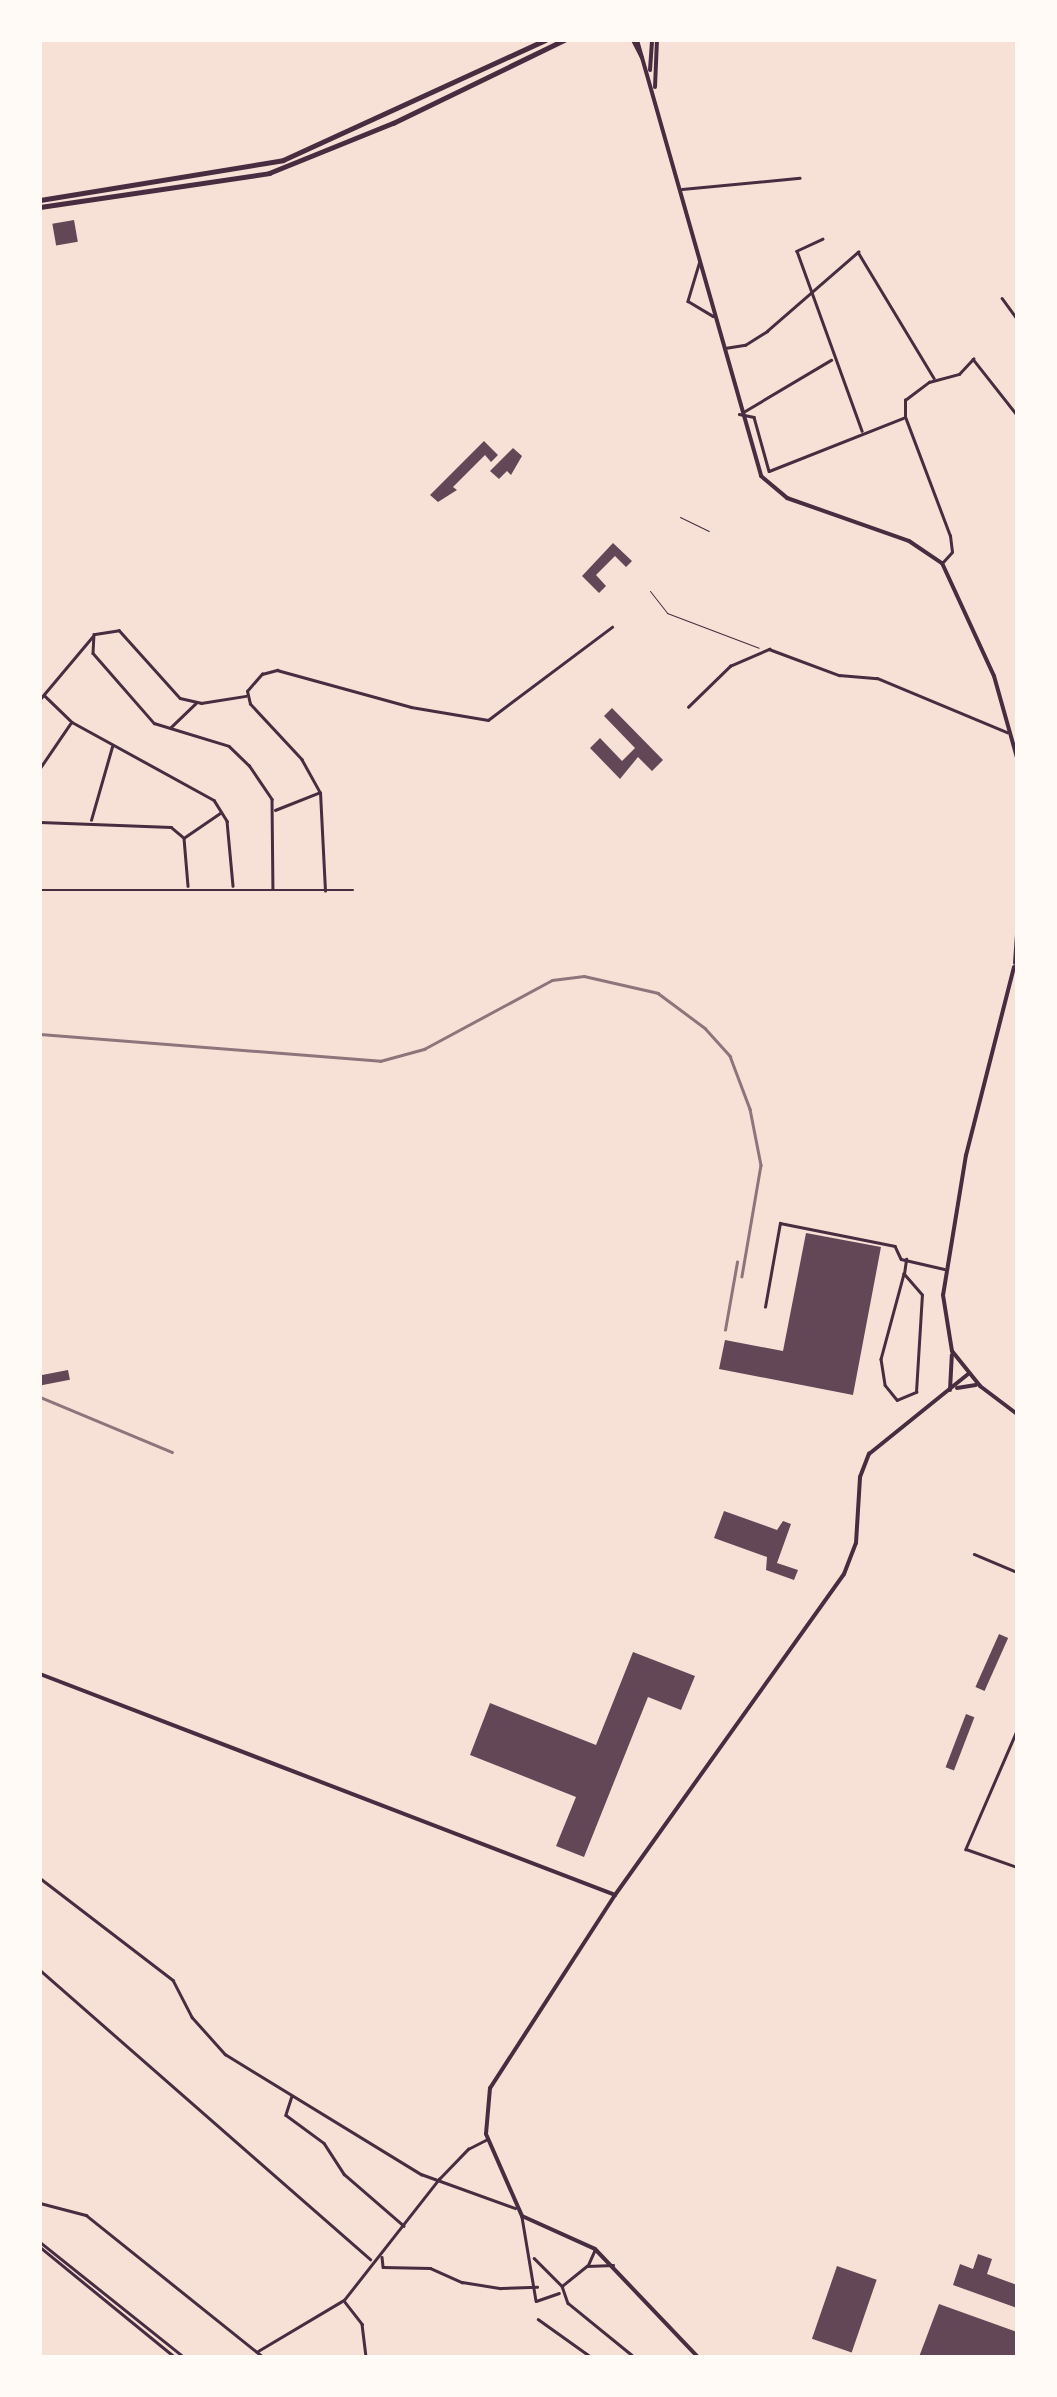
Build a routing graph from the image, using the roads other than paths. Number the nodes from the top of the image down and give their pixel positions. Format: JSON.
{"nodes":[{"id":1,"x":546,"y":40,"type":"edge"},
{"id":2,"x":564,"y":40,"type":"edge"},
{"id":3,"x":635,"y":40,"type":"edge"},
{"id":4,"x":655,"y":40,"type":"edge"},
{"id":5,"x":650,"y":75,"type":"junction"},
{"id":6,"x":655,"y":92,"type":"junction"},
{"id":7,"x":798,"y":178,"type":"dead end"},
{"id":8,"x":681,"y":189,"type":"junction"},
{"id":9,"x":40,"y":203,"type":"edge"},
{"id":10,"x":823,"y":238,"type":"dead end"},
{"id":11,"x":700,"y":260,"type":"junction"},
{"id":12,"x":810,"y":293,"type":"junction"},
{"id":13,"x":1002,"y":298,"type":"dead end"},
{"id":14,"x":714,"y":316,"type":"junction"},
{"id":15,"x":1017,"y":319,"type":"edge"},
{"id":16,"x":723,"y":348,"type":"junction"},
{"id":17,"x":831,"y":360,"type":"junction"},
{"id":18,"x":934,"y":380,"type":"junction"},
{"id":19,"x":740,"y":414,"type":"junction"},
{"id":20,"x":1017,"y":416,"type":"edge"},
{"id":21,"x":905,"y":417,"type":"junction"},
{"id":22,"x":862,"y":431,"type":"junction"},
{"id":23,"x":680,"y":517,"type":"dead end"},
{"id":24,"x":709,"y":532,"type":"dead end"},
{"id":25,"x":942,"y":563,"type":"junction"},
{"id":26,"x":650,"y":590,"type":"dead end"},
{"id":27,"x":612,"y":627,"type":"dead end"},
{"id":28,"x":94,"y":634,"type":"junction"},
{"id":29,"x":759,"y":648,"type":"dead end"},
{"id":30,"x":247,"y":694,"type":"junction"},
{"id":31,"x":42,"y":697,"type":"edge"},
{"id":32,"x":198,"y":702,"type":"junction"},
{"id":33,"x":688,"y":708,"type":"dead end"},
{"id":34,"x":72,"y":722,"type":"junction"},
{"id":35,"x":170,"y":728,"type":"junction"},
{"id":36,"x":1012,"y":736,"type":"junction"},
{"id":37,"x":112,"y":747,"type":"junction"},
{"id":38,"x":1017,"y":758,"type":"edge"},
{"id":39,"x":40,"y":768,"type":"edge"},
{"id":40,"x":320,"y":793,"type":"junction"},
{"id":41,"x":273,"y":811,"type":"junction"},
{"id":42,"x":221,"y":812,"type":"junction"},
{"id":43,"x":91,"y":821,"type":"junction"},
{"id":44,"x":40,"y":822,"type":"edge"},
{"id":45,"x":184,"y":838,"type":"junction"},
{"id":46,"x":188,"y":888,"type":"junction"},
{"id":47,"x":232,"y":888,"type":"junction"},
{"id":48,"x":273,"y":889,"type":"junction"},
{"id":49,"x":40,"y":890,"type":"edge"},
{"id":50,"x":325,"y":890,"type":"junction"},
{"id":51,"x":352,"y":890,"type":"dead end"},
{"id":52,"x":1017,"y":935,"type":"edge"},
{"id":53,"x":1017,"y":956,"type":"edge"},
{"id":54,"x":1014,"y":965,"type":"junction"},
{"id":55,"x":906,"y":1260,"type":"junction"},
{"id":56,"x":944,"y":1269,"type":"junction"},
{"id":57,"x":904,"y":1274,"type":"junction"},
{"id":58,"x":765,"y":1308,"type":"dead end"},
{"id":59,"x":952,"y":1351,"type":"junction"},
{"id":60,"x":968,"y":1374,"type":"junction"},
{"id":61,"x":980,"y":1386,"type":"junction"},
{"id":62,"x":948,"y":1393,"type":"junction"},
{"id":63,"x":1017,"y":1414,"type":"edge"},
{"id":64,"x":974,"y":1554,"type":"dead end"},
{"id":65,"x":1017,"y":1572,"type":"edge"},
{"id":66,"x":40,"y":1674,"type":"edge"},
{"id":67,"x":1017,"y":1731,"type":"edge"},
{"id":68,"x":1017,"y":1867,"type":"edge"},
{"id":69,"x":40,"y":1878,"type":"edge"},
{"id":70,"x":615,"y":1895,"type":"junction"},
{"id":71,"x":40,"y":1970,"type":"edge"},
{"id":72,"x":292,"y":2095,"type":"junction"},
{"id":73,"x":488,"y":2138,"type":"junction"},
{"id":74,"x":439,"y":2179,"type":"junction"},
{"id":75,"x":40,"y":2204,"type":"edge"},
{"id":76,"x":515,"y":2208,"type":"junction"},
{"id":77,"x":522,"y":2216,"type":"junction"},
{"id":78,"x":404,"y":2226,"type":"junction"},
{"id":79,"x":40,"y":2245,"type":"edge"},
{"id":80,"x":595,"y":2250,"type":"junction"},
{"id":81,"x":530,"y":2252,"type":"junction"},
{"id":82,"x":382,"y":2255,"type":"junction"},
{"id":83,"x":370,"y":2259,"type":"junction"},
{"id":84,"x":613,"y":2265,"type":"junction"},
{"id":85,"x":587,"y":2266,"type":"junction"},
{"id":86,"x":562,"y":2286,"type":"junction"},
{"id":87,"x":537,"y":2287,"type":"junction"},
{"id":88,"x":559,"y":2293,"type":"junction"},
{"id":89,"x":344,"y":2300,"type":"junction"},
{"id":90,"x":538,"y":2319,"type":"dead end"},
{"id":91,"x":258,"y":2351,"type":"junction"},
{"id":92,"x":632,"y":2355,"type":"edge"},
{"id":93,"x":174,"y":2357,"type":"edge"},
{"id":94,"x":184,"y":2357,"type":"edge"},
{"id":95,"x":263,"y":2357,"type":"edge"},
{"id":96,"x":366,"y":2357,"type":"edge"},
{"id":97,"x":591,"y":2357,"type":"edge"},
{"id":98,"x":698,"y":2357,"type":"edge"}],
"edges":[{"from":1,"to":9,"type":"main road"},
{"from":2,"to":9,"type":"main road"},
{"from":3,"to":5,"type":"main road"},
{"from":4,"to":5,"type":"main road"},
{"from":4,"to":6,"type":"main road"},
{"from":5,"to":6,"type":"main road"},
{"from":6,"to":8,"type":"main road"},
{"from":7,"to":8,"type":"street"},
{"from":8,"to":11,"type":"main road"},
{"from":10,"to":12,"type":"street"},
{"from":11,"to":14,"type":"main road"},
{"from":11,"to":14,"type":"street"},
{"from":12,"to":16,"type":"street"},
{"from":12,"to":17,"type":"street"},
{"from":12,"to":18,"type":"street"},
{"from":13,"to":15,"type":"street"},
{"from":14,"to":16,"type":"main road"},
{"from":16,"to":19,"type":"main road"},
{"from":17,"to":19,"type":"street"},
{"from":17,"to":22,"type":"street"},
{"from":18,"to":20,"type":"street"},
{"from":18,"to":21,"type":"street"},
{"from":19,"to":22,"type":"street"},
{"from":19,"to":25,"type":"main road"},
{"from":21,"to":22,"type":"street"},
{"from":21,"to":25,"type":"street"},
{"from":23,"to":24,"type":"lane"},
{"from":25,"to":36,"type":"main road"},
{"from":26,"to":29,"type":"lane"},
{"from":27,"to":30,"type":"street"},
{"from":28,"to":31,"type":"street"},
{"from":28,"to":32,"type":"street"},
{"from":28,"to":35,"type":"street"},
{"from":30,"to":32,"type":"street"},
{"from":30,"to":40,"type":"street"},
{"from":31,"to":34,"type":"street"},
{"from":32,"to":35,"type":"street"},
{"from":33,"to":36,"type":"street"},
{"from":34,"to":37,"type":"street"},
{"from":34,"to":39,"type":"street"},
{"from":35,"to":41,"type":"street"},
{"from":36,"to":38,"type":"main road"},
{"from":37,"to":42,"type":"street"},
{"from":37,"to":43,"type":"street"},
{"from":40,"to":41,"type":"street"},
{"from":40,"to":50,"type":"street"},
{"from":41,"to":48,"type":"street"},
{"from":42,"to":45,"type":"street"},
{"from":42,"to":47,"type":"street"},
{"from":43,"to":44,"type":"street"},
{"from":43,"to":45,"type":"street"},
{"from":45,"to":46,"type":"street"},
{"from":46,"to":47,"type":"street"},
{"from":46,"to":49,"type":"street"},
{"from":47,"to":48,"type":"street"},
{"from":48,"to":50,"type":"street"},
{"from":50,"to":51,"type":"street"},
{"from":52,"to":54,"type":"main road"},
{"from":53,"to":54,"type":"main road"},
{"from":54,"to":56,"type":"main road"},
{"from":55,"to":56,"type":"street"},
{"from":55,"to":57,"type":"street"},
{"from":55,"to":58,"type":"street"},
{"from":56,"to":59,"type":"main road"},
{"from":57,"to":57,"type":"street"},
{"from":59,"to":60,"type":"main road"},
{"from":59,"to":62,"type":"main road"},
{"from":60,"to":61,"type":"main road"},
{"from":60,"to":62,"type":"main road"},
{"from":61,"to":62,"type":"main road"},
{"from":61,"to":63,"type":"main road"},
{"from":62,"to":70,"type":"main road"},
{"from":64,"to":65,"type":"street"},
{"from":66,"to":70,"type":"main road"},
{"from":67,"to":68,"type":"street"},
{"from":69,"to":72,"type":"street"},
{"from":70,"to":73,"type":"main road"},
{"from":71,"to":83,"type":"street"},
{"from":72,"to":74,"type":"street"},
{"from":72,"to":78,"type":"street"},
{"from":73,"to":74,"type":"street"},
{"from":73,"to":76,"type":"main road"},
{"from":74,"to":76,"type":"street"},
{"from":74,"to":78,"type":"street"},
{"from":75,"to":91,"type":"street"},
{"from":76,"to":77,"type":"main road"},
{"from":77,"to":80,"type":"main road"},
{"from":77,"to":81,"type":"street"},
{"from":78,"to":82,"type":"street"},
{"from":79,"to":93,"type":"street"},
{"from":79,"to":94,"type":"street"},
{"from":80,"to":84,"type":"main road"},
{"from":80,"to":85,"type":"street"},
{"from":81,"to":86,"type":"street"},
{"from":81,"to":87,"type":"street"},
{"from":82,"to":83,"type":"street"},
{"from":82,"to":87,"type":"street"},
{"from":83,"to":89,"type":"street"},
{"from":84,"to":85,"type":"street"},
{"from":84,"to":98,"type":"main road"},
{"from":85,"to":86,"type":"street"},
{"from":86,"to":88,"type":"street"},
{"from":87,"to":88,"type":"street"},
{"from":88,"to":92,"type":"street"},
{"from":89,"to":91,"type":"street"},
{"from":89,"to":96,"type":"street"},
{"from":90,"to":97,"type":"street"},
{"from":91,"to":95,"type":"street"}]}
